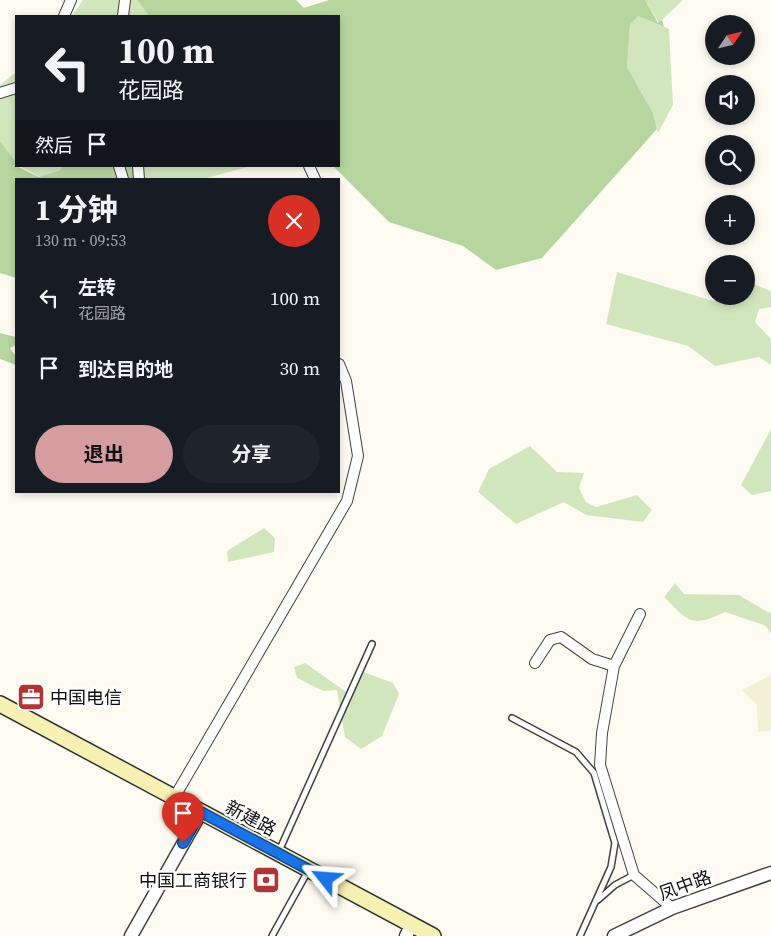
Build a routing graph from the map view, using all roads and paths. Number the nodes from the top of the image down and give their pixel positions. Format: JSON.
{"nodes":[{"id":1,"x":71,"y":0,"type":"edge"},
{"id":2,"x":125,"y":0,"type":"edge"},
{"id":3,"x":64,"y":15,"type":"edge"},
{"id":4,"x":123,"y":15,"type":"edge"},
{"id":5,"x":15,"y":88,"type":"edge"},
{"id":6,"x":0,"y":93,"type":"edge"},
{"id":7,"x":340,"y":366,"type":"edge"},
{"id":8,"x":640,"y":614,"type":"dead end"},
{"id":9,"x":372,"y":644,"type":"dead end"},
{"id":10,"x":535,"y":663,"type":"dead end"},
{"id":11,"x":614,"y":666,"type":"junction"},
{"id":12,"x":0,"y":704,"type":"edge"},
{"id":13,"x":512,"y":718,"type":"dead end"},
{"id":14,"x":174,"y":798,"type":"junction"},
{"id":15,"x":201,"y":812,"type":"junction"},
{"id":16,"x":278,"y":854,"type":"junction"},
{"id":17,"x":308,"y":870,"type":"junction"},
{"id":18,"x":771,"y":873,"type":"edge"},
{"id":19,"x":634,"y":875,"type":"junction"},
{"id":20,"x":594,"y":906,"type":"junction"},
{"id":21,"x":672,"y":908,"type":"junction"},
{"id":22,"x":409,"y":930,"type":"edge"},
{"id":23,"x":131,"y":936,"type":"edge"},
{"id":24,"x":272,"y":936,"type":"edge"},
{"id":25,"x":433,"y":936,"type":"edge"},
{"id":26,"x":580,"y":936,"type":"edge"},
{"id":27,"x":614,"y":936,"type":"edge"}],
"edges":[{"from":1,"to":3,"type":"street"},
{"from":2,"to":4,"type":"street"},
{"from":5,"to":6,"type":"street"},
{"from":7,"to":14,"type":"street"},
{"from":8,"to":11,"type":"street"},
{"from":9,"to":16,"type":"lane"},
{"from":10,"to":11,"type":"street"},
{"from":11,"to":19,"type":"street"},
{"from":12,"to":14,"type":"main road","name":"新建路"},
{"from":13,"to":20,"type":"lane"},
{"from":14,"to":15,"type":"main road","name":"新建路"},
{"from":15,"to":16,"type":"main road","name":"新建路"},
{"from":15,"to":23,"type":"street"},
{"from":16,"to":17,"type":"main road","name":"新建路"},
{"from":17,"to":22,"type":"main road","name":"新建路"},
{"from":17,"to":24,"type":"lane"},
{"from":18,"to":21,"type":"street","name":"凤中路"},
{"from":19,"to":20,"type":"lane"},
{"from":19,"to":21,"type":"street"},
{"from":20,"to":26,"type":"lane"},
{"from":21,"to":27,"type":"street","name":"凤中路"},
{"from":22,"to":25,"type":"main road","name":"新建路"}]}
